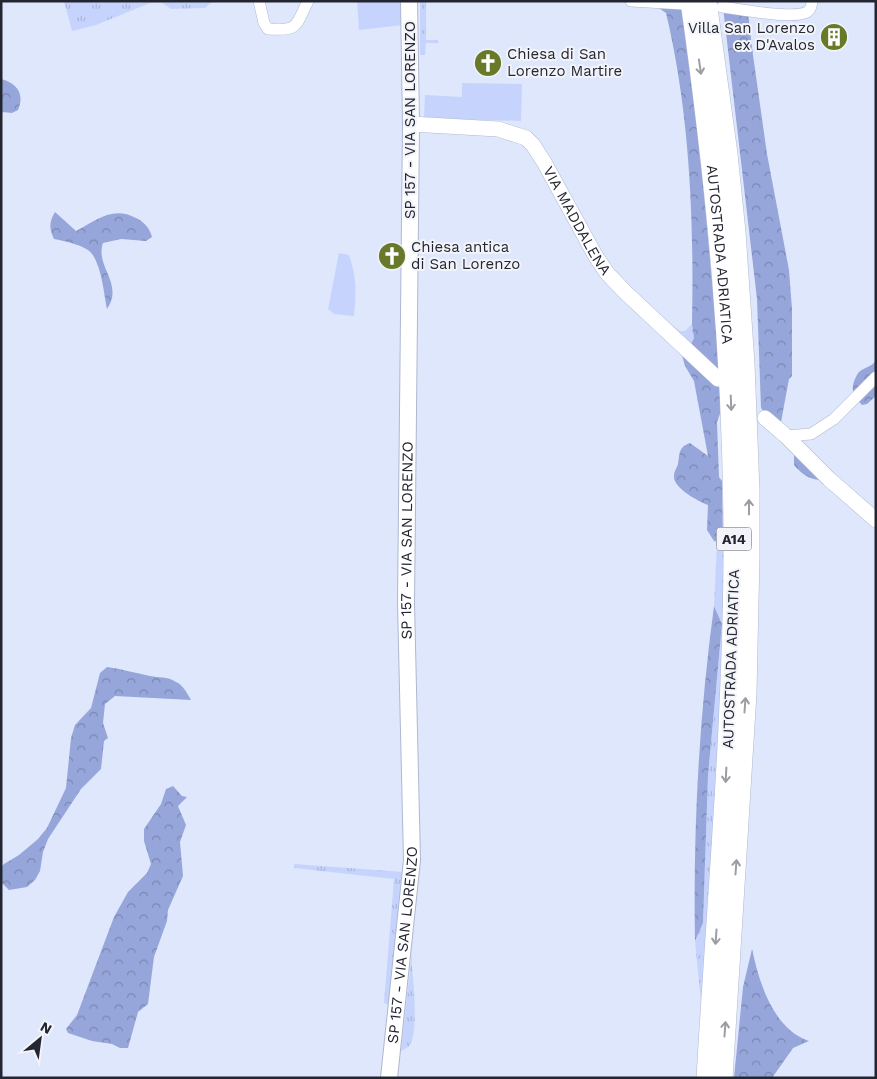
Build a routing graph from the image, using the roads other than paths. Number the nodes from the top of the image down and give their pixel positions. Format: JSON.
{"nodes":[{"id":1,"x":259,"y":1,"type":"edge"},
{"id":2,"x":308,"y":1,"type":"edge"},
{"id":3,"x":409,"y":1,"type":"edge"},
{"id":4,"x":631,"y":1,"type":"edge"},
{"id":5,"x":812,"y":1,"type":"edge"},
{"id":6,"x":687,"y":2,"type":"edge"},
{"id":7,"x":714,"y":4,"type":"edge"},
{"id":8,"x":411,"y":124,"type":"junction"},
{"id":9,"x":876,"y":376,"type":"edge"},
{"id":10,"x":718,"y":379,"type":"dead end"},
{"id":11,"x":765,"y":418,"type":"dead end"},
{"id":12,"x":786,"y":436,"type":"junction"},
{"id":13,"x":876,"y":520,"type":"edge"},
{"id":14,"x":389,"y":1078,"type":"edge"},
{"id":15,"x":706,"y":1078,"type":"edge"},
{"id":16,"x":722,"y":1078,"type":"edge"}],
"edges":[{"from":1,"to":2,"type":"street"},
{"from":3,"to":8,"type":"main road","name":"SP 157 - VIA SAN LORENZO"},
{"from":4,"to":6,"type":"street"},
{"from":5,"to":7,"type":"street"},
{"from":6,"to":15,"type":"highway","name":"AUTOSTRADA ADRIATICA","number":"A14","one_way":true},
{"from":16,"to":7,"type":"highway","name":"AUTOSTRADA ADRIATICA","number":"A14","one_way":true},
{"from":8,"to":10,"type":"street","name":"VIA MADDALENA"},
{"from":8,"to":14,"type":"main road","name":"SP 157 - VIA SAN LORENZO"},
{"from":9,"to":12,"type":"street"},
{"from":11,"to":12,"type":"street"},
{"from":12,"to":13,"type":"street"}]}
